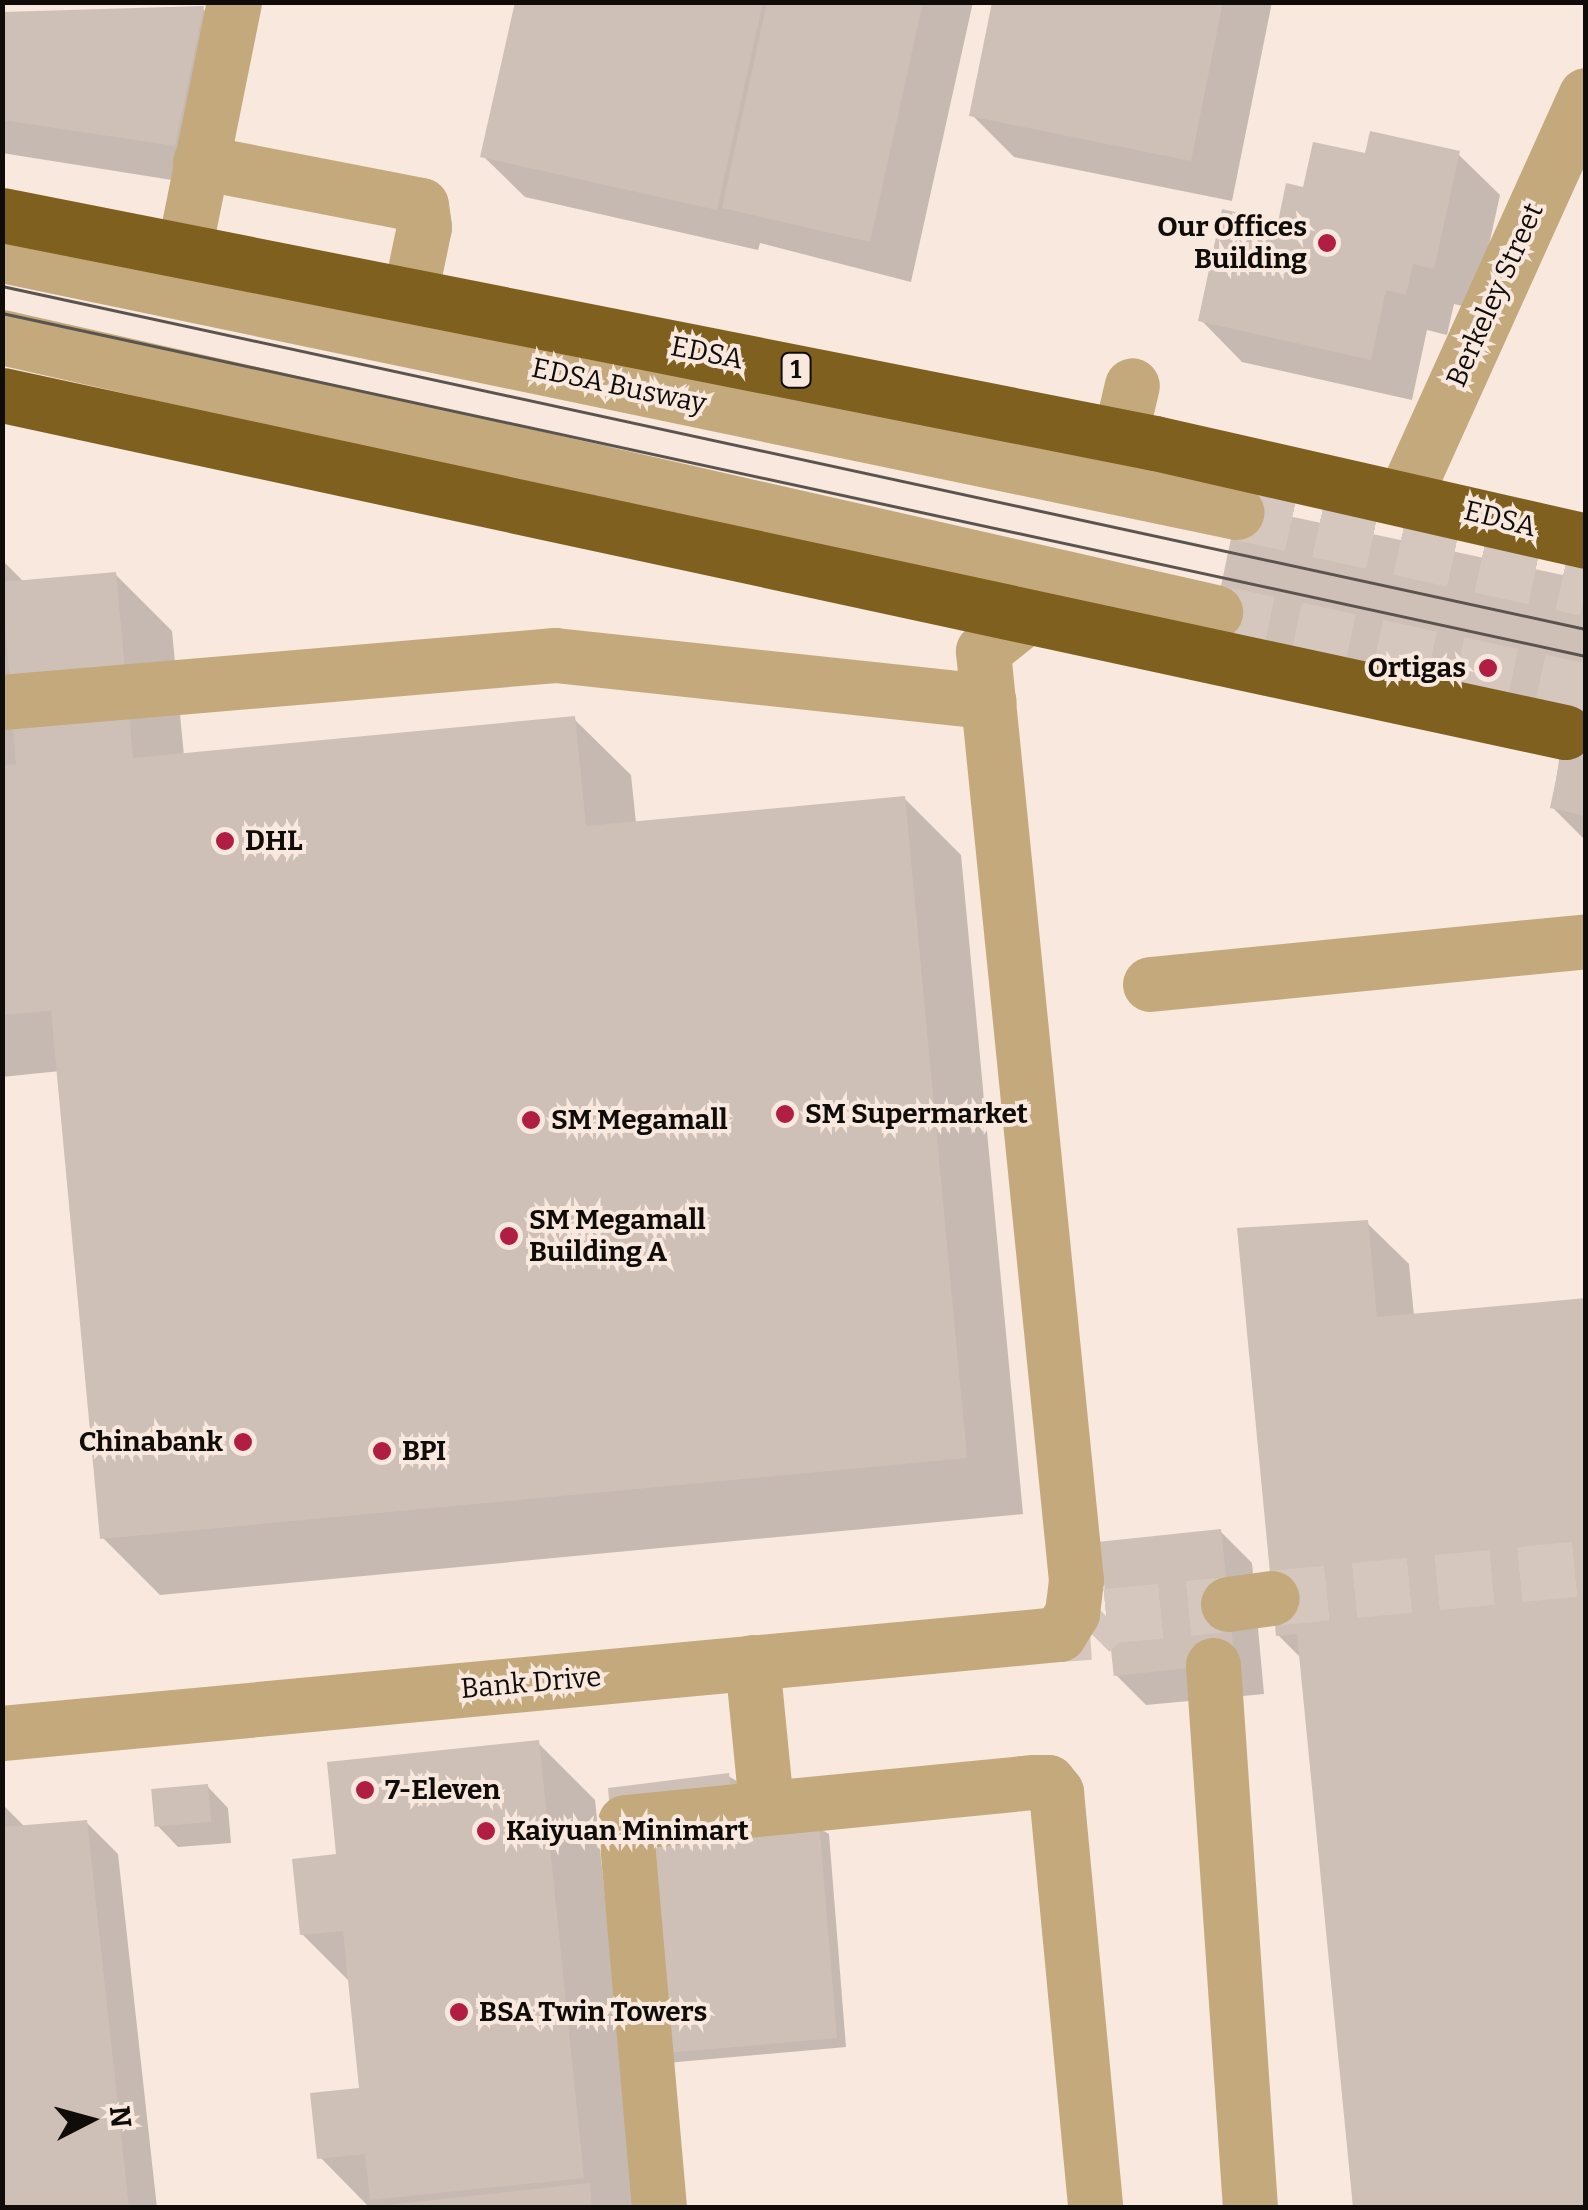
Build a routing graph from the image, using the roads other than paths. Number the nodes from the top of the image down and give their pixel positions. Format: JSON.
{"nodes":[{"id":1,"x":234,"y":2,"type":"edge"},
{"id":2,"x":1586,"y":95,"type":"edge"},
{"id":3,"x":200,"y":162,"type":"junction"},
{"id":4,"x":2,"y":215,"type":"edge"},
{"id":5,"x":184,"y":250,"type":"junction"},
{"id":6,"x":2,"y":255,"type":"edge"},
{"id":7,"x":410,"y":294,"type":"junction"},
{"id":8,"x":2,"y":336,"type":"edge"},
{"id":9,"x":2,"y":396,"type":"edge"},
{"id":10,"x":1405,"y":495,"type":"junction"},
{"id":11,"x":1237,"y":512,"type":"tunnel mouth"},
{"id":12,"x":1586,"y":541,"type":"edge"},
{"id":13,"x":1215,"y":612,"type":"tunnel mouth"},
{"id":14,"x":1029,"y":614,"type":"junction"},
{"id":15,"x":989,"y":701,"type":"junction"},
{"id":16,"x":2,"y":702,"type":"edge"},
{"id":17,"x":1566,"y":732,"type":"dead end"},
{"id":18,"x":1586,"y":942,"type":"edge"},
{"id":19,"x":1150,"y":984,"type":"dead end"},
{"id":20,"x":752,"y":1662,"type":"junction"},
{"id":21,"x":1213,"y":1665,"type":"dead end"},
{"id":22,"x":2,"y":1734,"type":"edge"},
{"id":23,"x":766,"y":1805,"type":"junction"},
{"id":24,"x":659,"y":2208,"type":"edge"},
{"id":25,"x":1095,"y":2208,"type":"edge"},
{"id":26,"x":1250,"y":2208,"type":"edge"}],
"edges":[{"from":1,"to":3,"type":"street"},
{"from":2,"to":10,"type":"street","name":"Berkeley Street"},
{"from":3,"to":5,"type":"street"},
{"from":3,"to":7,"type":"street"},
{"from":4,"to":5,"type":"highway","name":"EDSA","number":"1"},
{"from":5,"to":7,"type":"highway","name":"EDSA","number":"1"},
{"from":6,"to":11,"type":"street","name":"EDSA Busway"},
{"from":7,"to":10,"type":"highway","name":"EDSA","number":"1"},
{"from":8,"to":13,"type":"street"},
{"from":9,"to":14,"type":"highway"},
{"from":10,"to":12,"type":"highway","name":"EDSA","number":"1"},
{"from":14,"to":15,"type":"street"},
{"from":14,"to":17,"type":"highway"},
{"from":15,"to":16,"type":"street"},
{"from":15,"to":20,"type":"street","name":"Bank Drive"},
{"from":18,"to":19,"type":"street"},
{"from":20,"to":22,"type":"street","name":"Bank Drive"},
{"from":20,"to":23,"type":"street"},
{"from":21,"to":26,"type":"street"},
{"from":23,"to":24,"type":"street"},
{"from":23,"to":25,"type":"street"}]}
